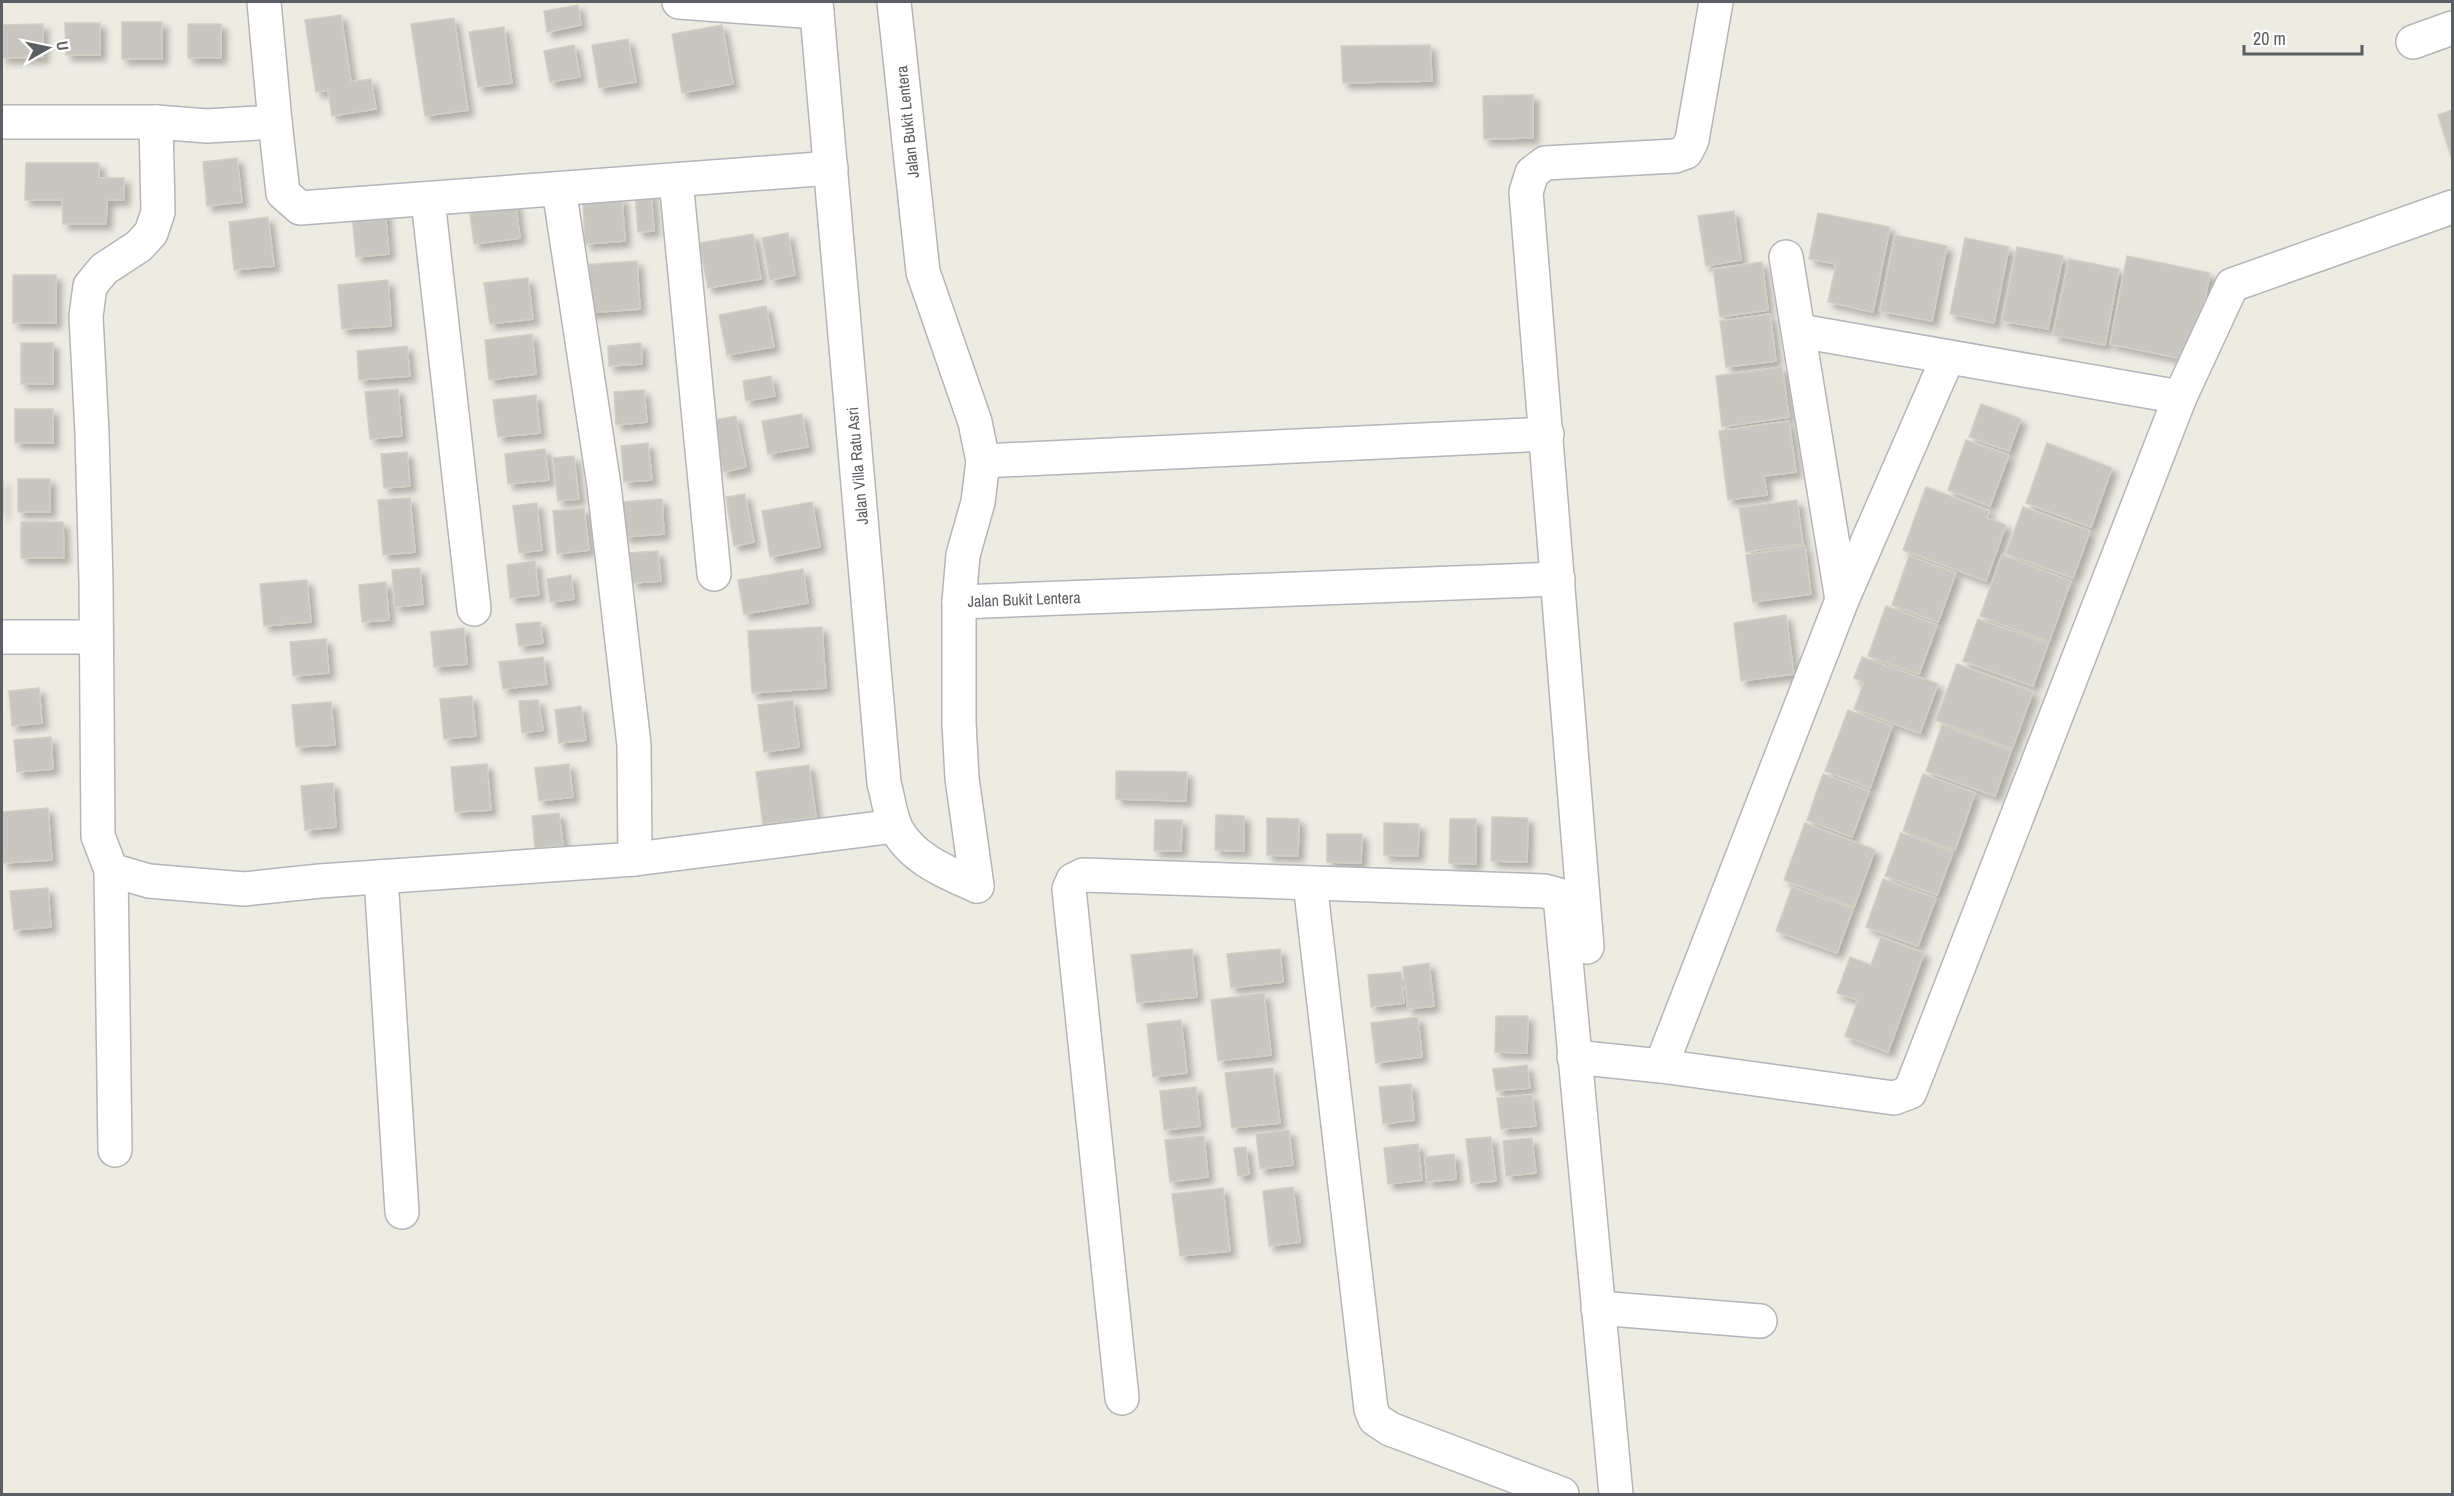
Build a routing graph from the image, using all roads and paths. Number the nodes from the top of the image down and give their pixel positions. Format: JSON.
{"nodes":[{"id":1,"x":264,"y":2,"type":"edge"},
{"id":2,"x":680,"y":2,"type":"edge"},
{"id":3,"x":894,"y":2,"type":"edge"},
{"id":4,"x":1716,"y":2,"type":"edge"},
{"id":5,"x":816,"y":7,"type":"edge"},
{"id":6,"x":2452,"y":28,"type":"edge"},
{"id":7,"x":2413,"y":42,"type":"dead end"},
{"id":8,"x":2,"y":122,"type":"edge"},
{"id":9,"x":156,"y":122,"type":"junction"},
{"id":10,"x":275,"y":122,"type":"junction"},
{"id":11,"x":831,"y":168,"type":"junction"},
{"id":12,"x":676,"y":180,"type":"junction"},
{"id":13,"x":560,"y":189,"type":"junction"},
{"id":14,"x":428,"y":200,"type":"junction"},
{"id":15,"x":2452,"y":207,"type":"edge"},
{"id":16,"x":1786,"y":257,"type":"dead end"},
{"id":17,"x":1800,"y":331,"type":"junction"},
{"id":18,"x":1948,"y":357,"type":"junction"},
{"id":19,"x":2180,"y":397,"type":"junction"},
{"id":20,"x":1547,"y":434,"type":"junction"},
{"id":21,"x":983,"y":461,"type":"junction"},
{"id":22,"x":714,"y":574,"type":"dead end"},
{"id":23,"x":1558,"y":579,"type":"junction"},
{"id":24,"x":1842,"y":600,"type":"junction"},
{"id":25,"x":959,"y":602,"type":"junction"},
{"id":26,"x":474,"y":609,"type":"dead end"},
{"id":27,"x":2,"y":637,"type":"edge"},
{"id":28,"x":96,"y":637,"type":"junction"},
{"id":29,"x":895,"y":826,"type":"junction"},
{"id":30,"x":635,"y":859,"type":"junction"},
{"id":31,"x":111,"y":870,"type":"junction"},
{"id":32,"x":381,"y":877,"type":"junction"},
{"id":33,"x":1310,"y":883,"type":"junction"},
{"id":34,"x":1585,"y":1058,"type":"junction"},
{"id":35,"x":1661,"y":1066,"type":"junction"},
{"id":36,"x":115,"y":1150,"type":"dead end"},
{"id":37,"x":402,"y":1212,"type":"dead end"},
{"id":38,"x":1598,"y":1308,"type":"junction"},
{"id":39,"x":1760,"y":1321,"type":"dead end"},
{"id":40,"x":1122,"y":1398,"type":"dead end"},
{"id":41,"x":1562,"y":1494,"type":"edge"},
{"id":42,"x":1616,"y":1494,"type":"edge"}],
"edges":[{"from":1,"to":10,"type":"street"},
{"from":2,"to":5,"type":"street"},
{"from":3,"to":21,"type":"street","name":"Jalan Bukit Lentera"},
{"from":4,"to":20,"type":"street"},
{"from":5,"to":11,"type":"street","name":"Jalan Villa Ratu Asri"},
{"from":6,"to":7,"type":"street"},
{"from":8,"to":9,"type":"street"},
{"from":9,"to":10,"type":"street"},
{"from":9,"to":28,"type":"street"},
{"from":10,"to":14,"type":"street"},
{"from":11,"to":12,"type":"street"},
{"from":11,"to":29,"type":"street","name":"Jalan Villa Ratu Asri"},
{"from":12,"to":13,"type":"street"},
{"from":12,"to":22,"type":"street"},
{"from":13,"to":14,"type":"street"},
{"from":13,"to":30,"type":"street"},
{"from":14,"to":26,"type":"street"},
{"from":15,"to":19,"type":"street"},
{"from":16,"to":17,"type":"street"},
{"from":17,"to":18,"type":"street"},
{"from":17,"to":24,"type":"street"},
{"from":18,"to":19,"type":"street"},
{"from":18,"to":24,"type":"street"},
{"from":19,"to":35,"type":"street"},
{"from":20,"to":21,"type":"street"},
{"from":20,"to":23,"type":"street"},
{"from":21,"to":25,"type":"street","name":"Jalan Bukit Lentera"},
{"from":23,"to":25,"type":"street","name":"Jalan Bukit Lentera"},
{"from":23,"to":34,"type":"street"},
{"from":24,"to":35,"type":"street"},
{"from":25,"to":29,"type":"street","name":"Jalan Villa Ratu Asri"},
{"from":27,"to":28,"type":"street"},
{"from":28,"to":31,"type":"street"},
{"from":29,"to":30,"type":"street"},
{"from":30,"to":32,"type":"street"},
{"from":31,"to":32,"type":"street"},
{"from":31,"to":36,"type":"street"},
{"from":32,"to":37,"type":"street"},
{"from":33,"to":34,"type":"street"},
{"from":33,"to":40,"type":"street"},
{"from":33,"to":41,"type":"street"},
{"from":34,"to":35,"type":"street"},
{"from":34,"to":38,"type":"street"},
{"from":38,"to":39,"type":"street"},
{"from":38,"to":42,"type":"street"}]}
